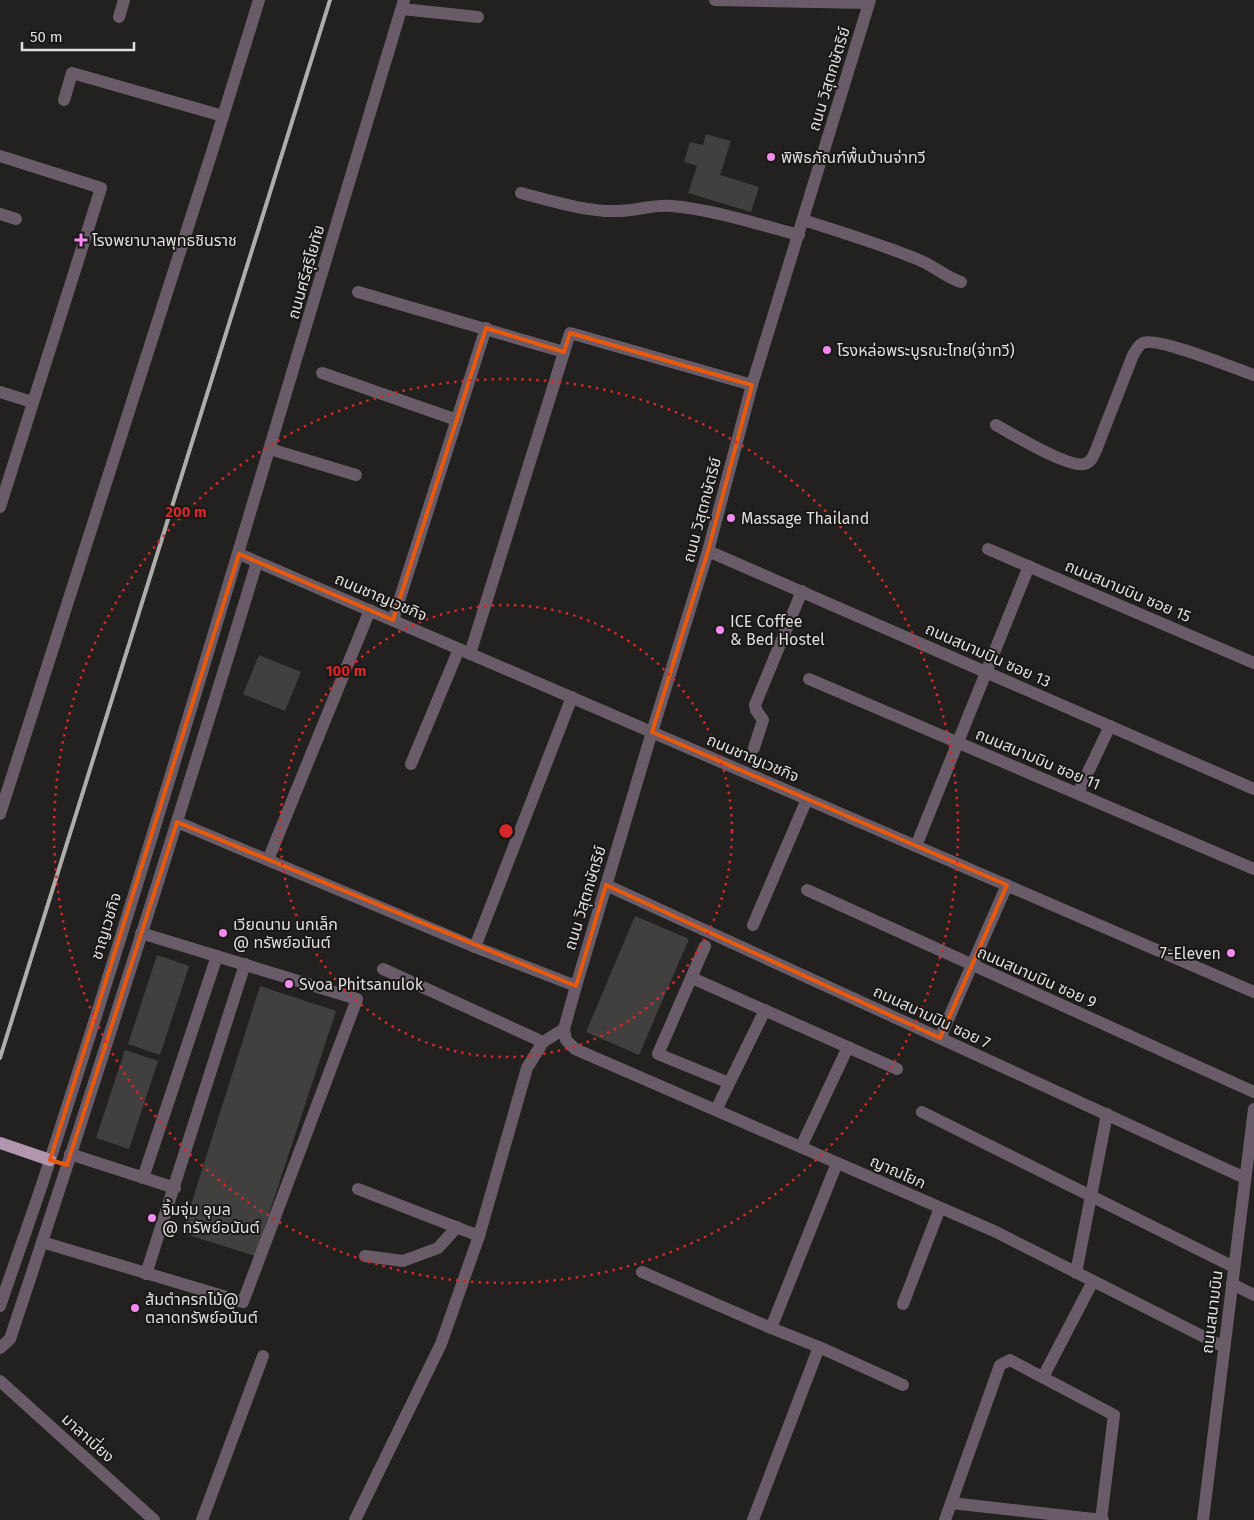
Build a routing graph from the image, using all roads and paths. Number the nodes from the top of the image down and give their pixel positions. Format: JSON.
{"nodes":[{"id":1,"x":124,"y":0,"type":"edge"},
{"id":2,"x":259,"y":0,"type":"edge"},
{"id":3,"x":715,"y":0,"type":"edge"},
{"id":4,"x":870,"y":2,"type":"edge"},
{"id":5,"x":403,"y":4,"type":"edge"},
{"id":6,"x":119,"y":17,"type":"dead end"},
{"id":7,"x":478,"y":17,"type":"dead end"},
{"id":8,"x":64,"y":100,"type":"dead end"},
{"id":9,"x":223,"y":116,"type":"junction"},
{"id":10,"x":0,"y":156,"type":"edge"},
{"id":11,"x":520,"y":193,"type":"dead end"},
{"id":12,"x":0,"y":214,"type":"edge"},
{"id":13,"x":16,"y":219,"type":"dead end"},
{"id":14,"x":803,"y":220,"type":"junction"},
{"id":15,"x":799,"y":235,"type":"junction"},
{"id":16,"x":961,"y":282,"type":"dead end"},
{"id":17,"x":358,"y":292,"type":"dead end"},
{"id":18,"x":486,"y":328,"type":"junction"},
{"id":19,"x":564,"y":352,"type":"junction"},
{"id":20,"x":322,"y":374,"type":"dead end"},
{"id":21,"x":1254,"y":375,"type":"edge"},
{"id":22,"x":752,"y":385,"type":"junction"},
{"id":23,"x":0,"y":392,"type":"edge"},
{"id":24,"x":32,"y":402,"type":"junction"},
{"id":25,"x":457,"y":420,"type":"junction"},
{"id":26,"x":996,"y":425,"type":"dead end"},
{"id":27,"x":270,"y":449,"type":"junction"},
{"id":28,"x":356,"y":475,"type":"dead end"},
{"id":29,"x":0,"y":507,"type":"edge"},
{"id":30,"x":988,"y":549,"type":"dead end"},
{"id":31,"x":708,"y":551,"type":"junction"},
{"id":32,"x":239,"y":554,"type":"junction"},
{"id":33,"x":257,"y":562,"type":"junction"},
{"id":34,"x":1030,"y":566,"type":"junction"},
{"id":35,"x":802,"y":592,"type":"junction"},
{"id":36,"x":370,"y":610,"type":"junction"},
{"id":37,"x":393,"y":620,"type":"junction"},
{"id":38,"x":465,"y":651,"type":"junction"},
{"id":39,"x":1254,"y":663,"type":"edge"},
{"id":40,"x":986,"y":672,"type":"junction"},
{"id":41,"x":810,"y":679,"type":"dead end"},
{"id":42,"x":572,"y":697,"type":"junction"},
{"id":43,"x":1110,"y":726,"type":"junction"},
{"id":44,"x":652,"y":732,"type":"junction"},
{"id":45,"x":958,"y":742,"type":"junction"},
{"id":46,"x":754,"y":748,"type":"dead end"},
{"id":47,"x":411,"y":764,"type":"dead end"},
{"id":48,"x":1254,"y":789,"type":"edge"},
{"id":49,"x":1078,"y":793,"type":"junction"},
{"id":50,"x":807,"y":799,"type":"junction"},
{"id":51,"x":0,"y":814,"type":"edge"},
{"id":52,"x":176,"y":822,"type":"junction"},
{"id":53,"x":916,"y":846,"type":"junction"},
{"id":54,"x":268,"y":860,"type":"junction"},
{"id":55,"x":1254,"y":868,"type":"edge"},
{"id":56,"x":606,"y":885,"type":"junction"},
{"id":57,"x":1007,"y":885,"type":"junction"},
{"id":58,"x":806,"y":890,"type":"dead end"},
{"id":59,"x":753,"y":925,"type":"dead end"},
{"id":60,"x":141,"y":933,"type":"junction"},
{"id":61,"x":706,"y":946,"type":"dead end"},
{"id":62,"x":475,"y":947,"type":"junction"},
{"id":63,"x":216,"y":956,"type":"junction"},
{"id":64,"x":245,"y":964,"type":"junction"},
{"id":65,"x":971,"y":966,"type":"junction"},
{"id":66,"x":383,"y":969,"type":"dead end"},
{"id":67,"x":692,"y":978,"type":"junction"},
{"id":68,"x":576,"y":986,"type":"junction"},
{"id":69,"x":1254,"y":992,"type":"edge"},
{"id":70,"x":765,"y":1010,"type":"junction"},
{"id":71,"x":564,"y":1029,"type":"junction"},
{"id":72,"x":940,"y":1038,"type":"junction"},
{"id":73,"x":543,"y":1042,"type":"junction"},
{"id":74,"x":848,"y":1047,"type":"junction"},
{"id":75,"x":897,"y":1069,"type":"dead end"},
{"id":76,"x":729,"y":1083,"type":"junction"},
{"id":77,"x":1254,"y":1092,"type":"edge"},
{"id":78,"x":1254,"y":1109,"type":"edge"},
{"id":79,"x":716,"y":1110,"type":"junction"},
{"id":80,"x":922,"y":1112,"type":"dead end"},
{"id":81,"x":1107,"y":1114,"type":"junction"},
{"id":82,"x":0,"y":1143,"type":"edge"},
{"id":83,"x":801,"y":1147,"type":"junction"},
{"id":84,"x":50,"y":1160,"type":"junction"},
{"id":85,"x":69,"y":1160,"type":"junction"},
{"id":86,"x":837,"y":1163,"type":"junction"},
{"id":87,"x":143,"y":1178,"type":"junction"},
{"id":88,"x":1245,"y":1178,"type":"junction"},
{"id":89,"x":175,"y":1188,"type":"junction"},
{"id":90,"x":358,"y":1189,"type":"dead end"},
{"id":91,"x":1091,"y":1196,"type":"junction"},
{"id":92,"x":940,"y":1208,"type":"junction"},
{"id":93,"x":457,"y":1227,"type":"junction"},
{"id":94,"x":478,"y":1236,"type":"junction"},
{"id":95,"x":42,"y":1242,"type":"junction"},
{"id":96,"x":365,"y":1256,"type":"dead end"},
{"id":97,"x":1234,"y":1267,"type":"junction"},
{"id":98,"x":642,"y":1272,"type":"dead end"},
{"id":99,"x":1076,"y":1273,"type":"junction"},
{"id":100,"x":146,"y":1274,"type":"junction"},
{"id":101,"x":1093,"y":1281,"type":"junction"},
{"id":102,"x":1232,"y":1284,"type":"junction"},
{"id":103,"x":1254,"y":1295,"type":"edge"},
{"id":104,"x":903,"y":1304,"type":"dead end"},
{"id":105,"x":0,"y":1306,"type":"edge"},
{"id":106,"x":771,"y":1328,"type":"junction"},
{"id":107,"x":819,"y":1347,"type":"junction"},
{"id":108,"x":1224,"y":1347,"type":"junction"},
{"id":109,"x":0,"y":1348,"type":"edge"},
{"id":110,"x":263,"y":1356,"type":"dead end"},
{"id":111,"x":1043,"y":1377,"type":"junction"},
{"id":112,"x":0,"y":1381,"type":"edge"},
{"id":113,"x":904,"y":1385,"type":"dead end"},
{"id":114,"x":950,"y":1503,"type":"junction"},
{"id":115,"x":1016,"y":1515,"type":"edge"},
{"id":116,"x":154,"y":1520,"type":"edge"},
{"id":117,"x":202,"y":1520,"type":"edge"},
{"id":118,"x":355,"y":1520,"type":"edge"},
{"id":119,"x":753,"y":1520,"type":"edge"},
{"id":120,"x":944,"y":1520,"type":"edge"},
{"id":121,"x":1102,"y":1520,"type":"edge"},
{"id":122,"x":1203,"y":1520,"type":"edge"}],
"edges":[{"from":1,"to":6,"type":"street"},
{"from":2,"to":9,"type":"street"},
{"from":3,"to":4,"type":"street"},
{"from":4,"to":14,"type":"street","name":"ถนน วิสุตกษัตริย์"},
{"from":5,"to":7,"type":"street"},
{"from":5,"to":27,"type":"street","name":"ถนนศรีสุริโยทัย"},
{"from":8,"to":9,"type":"street"},
{"from":9,"to":51,"type":"street"},
{"from":10,"to":24,"type":"street"},
{"from":11,"to":15,"type":"street"},
{"from":12,"to":13,"type":"street"},
{"from":14,"to":15,"type":"street","name":"ถนน วิสุตกษัตริย์"},
{"from":14,"to":16,"type":"street"},
{"from":15,"to":22,"type":"street","name":"ถนน วิสุตกษัตริย์"},
{"from":17,"to":18,"type":"street"},
{"from":18,"to":19,"type":"street"},
{"from":18,"to":25,"type":"street"},
{"from":19,"to":22,"type":"street"},
{"from":19,"to":38,"type":"street"},
{"from":20,"to":25,"type":"street"},
{"from":21,"to":26,"type":"street"},
{"from":22,"to":31,"type":"street","name":"ถนน วิสุตกษัตริย์"},
{"from":23,"to":24,"type":"street"},
{"from":24,"to":29,"type":"street"},
{"from":25,"to":37,"type":"street"},
{"from":27,"to":28,"type":"street"},
{"from":27,"to":32,"type":"street","name":"ถนนศรีสุริโยทัย"},
{"from":30,"to":34,"type":"street","name":"ถนนสนามบิน ซอย 15"},
{"from":31,"to":35,"type":"street","name":"ถนนสนามบิน ซอย 13"},
{"from":31,"to":44,"type":"street","name":"ถนน วิสุตกษัตริย์"},
{"from":32,"to":33,"type":"street","name":"ถนนชาญเวชกิจ"},
{"from":32,"to":84,"type":"street","name":"ชาญเวชกิจ"},
{"from":33,"to":36,"type":"street","name":"ถนนชาญเวชกิจ"},
{"from":33,"to":52,"type":"street"},
{"from":34,"to":39,"type":"street","name":"ถนนสนามบิน ซอย 15"},
{"from":34,"to":40,"type":"street"},
{"from":35,"to":40,"type":"street","name":"ถนนสนามบิน ซอย 13"},
{"from":35,"to":46,"type":"street"},
{"from":36,"to":37,"type":"street","name":"ถนนชาญเวชกิจ"},
{"from":36,"to":54,"type":"street"},
{"from":37,"to":38,"type":"street","name":"ถนนชาญเวชกิจ"},
{"from":38,"to":42,"type":"street","name":"ถนนชาญเวชกิจ"},
{"from":38,"to":47,"type":"street"},
{"from":40,"to":43,"type":"street","name":"ถนนสนามบิน ซอย 13"},
{"from":40,"to":45,"type":"street"},
{"from":41,"to":45,"type":"street","name":"ถนนสนามบิน ซอย 11"},
{"from":42,"to":44,"type":"street","name":"ถนนชาญเวชกิจ"},
{"from":42,"to":62,"type":"street"},
{"from":43,"to":48,"type":"street","name":"ถนนสนามบิน ซอย 13"},
{"from":43,"to":49,"type":"street"},
{"from":44,"to":50,"type":"street","name":"ถนนชาญเวชกิจ"},
{"from":44,"to":56,"type":"street","name":"ถนน วิสุตกษัตริย์"},
{"from":45,"to":49,"type":"street","name":"ถนนสนามบิน ซอย 11"},
{"from":45,"to":53,"type":"street"},
{"from":49,"to":55,"type":"street","name":"ถนนสนามบิน ซอย 11"},
{"from":50,"to":53,"type":"street","name":"ถนนชาญเวชกิจ"},
{"from":50,"to":59,"type":"street"},
{"from":52,"to":54,"type":"street"},
{"from":52,"to":60,"type":"street"},
{"from":53,"to":57,"type":"street","name":"ถนนชาญเวชกิจ"},
{"from":54,"to":62,"type":"street"},
{"from":56,"to":68,"type":"street","name":"ถนน วิสุตกษัตริย์"},
{"from":56,"to":72,"type":"street","name":"ถนนสนามบิน ซอย 7"},
{"from":57,"to":65,"type":"street"},
{"from":57,"to":69,"type":"street","name":"ถนนชาญเวชกิจ"},
{"from":58,"to":65,"type":"street","name":"ถนนสนามบิน ซอย 9"},
{"from":60,"to":63,"type":"street"},
{"from":60,"to":85,"type":"street"},
{"from":61,"to":67,"type":"street"},
{"from":62,"to":68,"type":"street"},
{"from":63,"to":64,"type":"street"},
{"from":63,"to":87,"type":"street"},
{"from":64,"to":89,"type":"street"},
{"from":64,"to":100,"type":"street"},
{"from":65,"to":72,"type":"street"},
{"from":65,"to":77,"type":"street","name":"ถนนสนามบิน ซอย 9"},
{"from":66,"to":73,"type":"street"},
{"from":67,"to":70,"type":"street"},
{"from":67,"to":76,"type":"street"},
{"from":68,"to":71,"type":"street","name":"ถนน วิสุตกษัตริย์"},
{"from":70,"to":74,"type":"street"},
{"from":70,"to":76,"type":"street"},
{"from":71,"to":73,"type":"street"},
{"from":71,"to":79,"type":"street","name":"ญาณโยก"},
{"from":72,"to":81,"type":"street","name":"ถนนสนามบิน ซอย 7"},
{"from":73,"to":94,"type":"street"},
{"from":74,"to":75,"type":"street"},
{"from":74,"to":83,"type":"street"},
{"from":76,"to":79,"type":"street"},
{"from":78,"to":88,"type":"street","name":"ถนนสนามบิน"},
{"from":79,"to":83,"type":"street","name":"ญาณโยก"},
{"from":80,"to":91,"type":"street"},
{"from":81,"to":88,"type":"street","name":"ถนนสนามบิน ซอย 7"},
{"from":81,"to":91,"type":"street"},
{"from":82,"to":84,"type":"main road"},
{"from":83,"to":86,"type":"street","name":"ญาณโยก"},
{"from":84,"to":85,"type":"street"},
{"from":84,"to":105,"type":"street","name":"ชาญเวชกิจ"},
{"from":85,"to":87,"type":"street"},
{"from":85,"to":95,"type":"street"},
{"from":86,"to":92,"type":"street","name":"ญาณโยก"},
{"from":86,"to":106,"type":"street"},
{"from":87,"to":89,"type":"street"},
{"from":88,"to":97,"type":"street","name":"ถนนสนามบิน"},
{"from":89,"to":100,"type":"street"},
{"from":90,"to":93,"type":"street"},
{"from":91,"to":97,"type":"street"},
{"from":91,"to":99,"type":"street"},
{"from":92,"to":99,"type":"street","name":"ญาณโยก"},
{"from":92,"to":104,"type":"street"},
{"from":93,"to":94,"type":"street"},
{"from":93,"to":96,"type":"street"},
{"from":94,"to":118,"type":"street"},
{"from":95,"to":100,"type":"street"},
{"from":95,"to":109,"type":"street"},
{"from":97,"to":102,"type":"street","name":"ถนนสนามบิน"},
{"from":98,"to":106,"type":"street"},
{"from":99,"to":101,"type":"street","name":"ญาณโยก"},
{"from":101,"to":108,"type":"street","name":"ญาณโยก"},
{"from":101,"to":111,"type":"street"},
{"from":102,"to":103,"type":"street"},
{"from":102,"to":108,"type":"street","name":"ถนนสนามบิน"},
{"from":106,"to":107,"type":"street"},
{"from":107,"to":113,"type":"street"},
{"from":107,"to":119,"type":"street"},
{"from":108,"to":122,"type":"street","name":"ถนนสนามบิน"},
{"from":110,"to":117,"type":"street"},
{"from":111,"to":114,"type":"street"},
{"from":111,"to":121,"type":"street"},
{"from":112,"to":116,"type":"street","name":"มาลาเบี่ยง"},
{"from":114,"to":115,"type":"street"},
{"from":114,"to":120,"type":"street"},
{"from":115,"to":121,"type":"street"}]}
